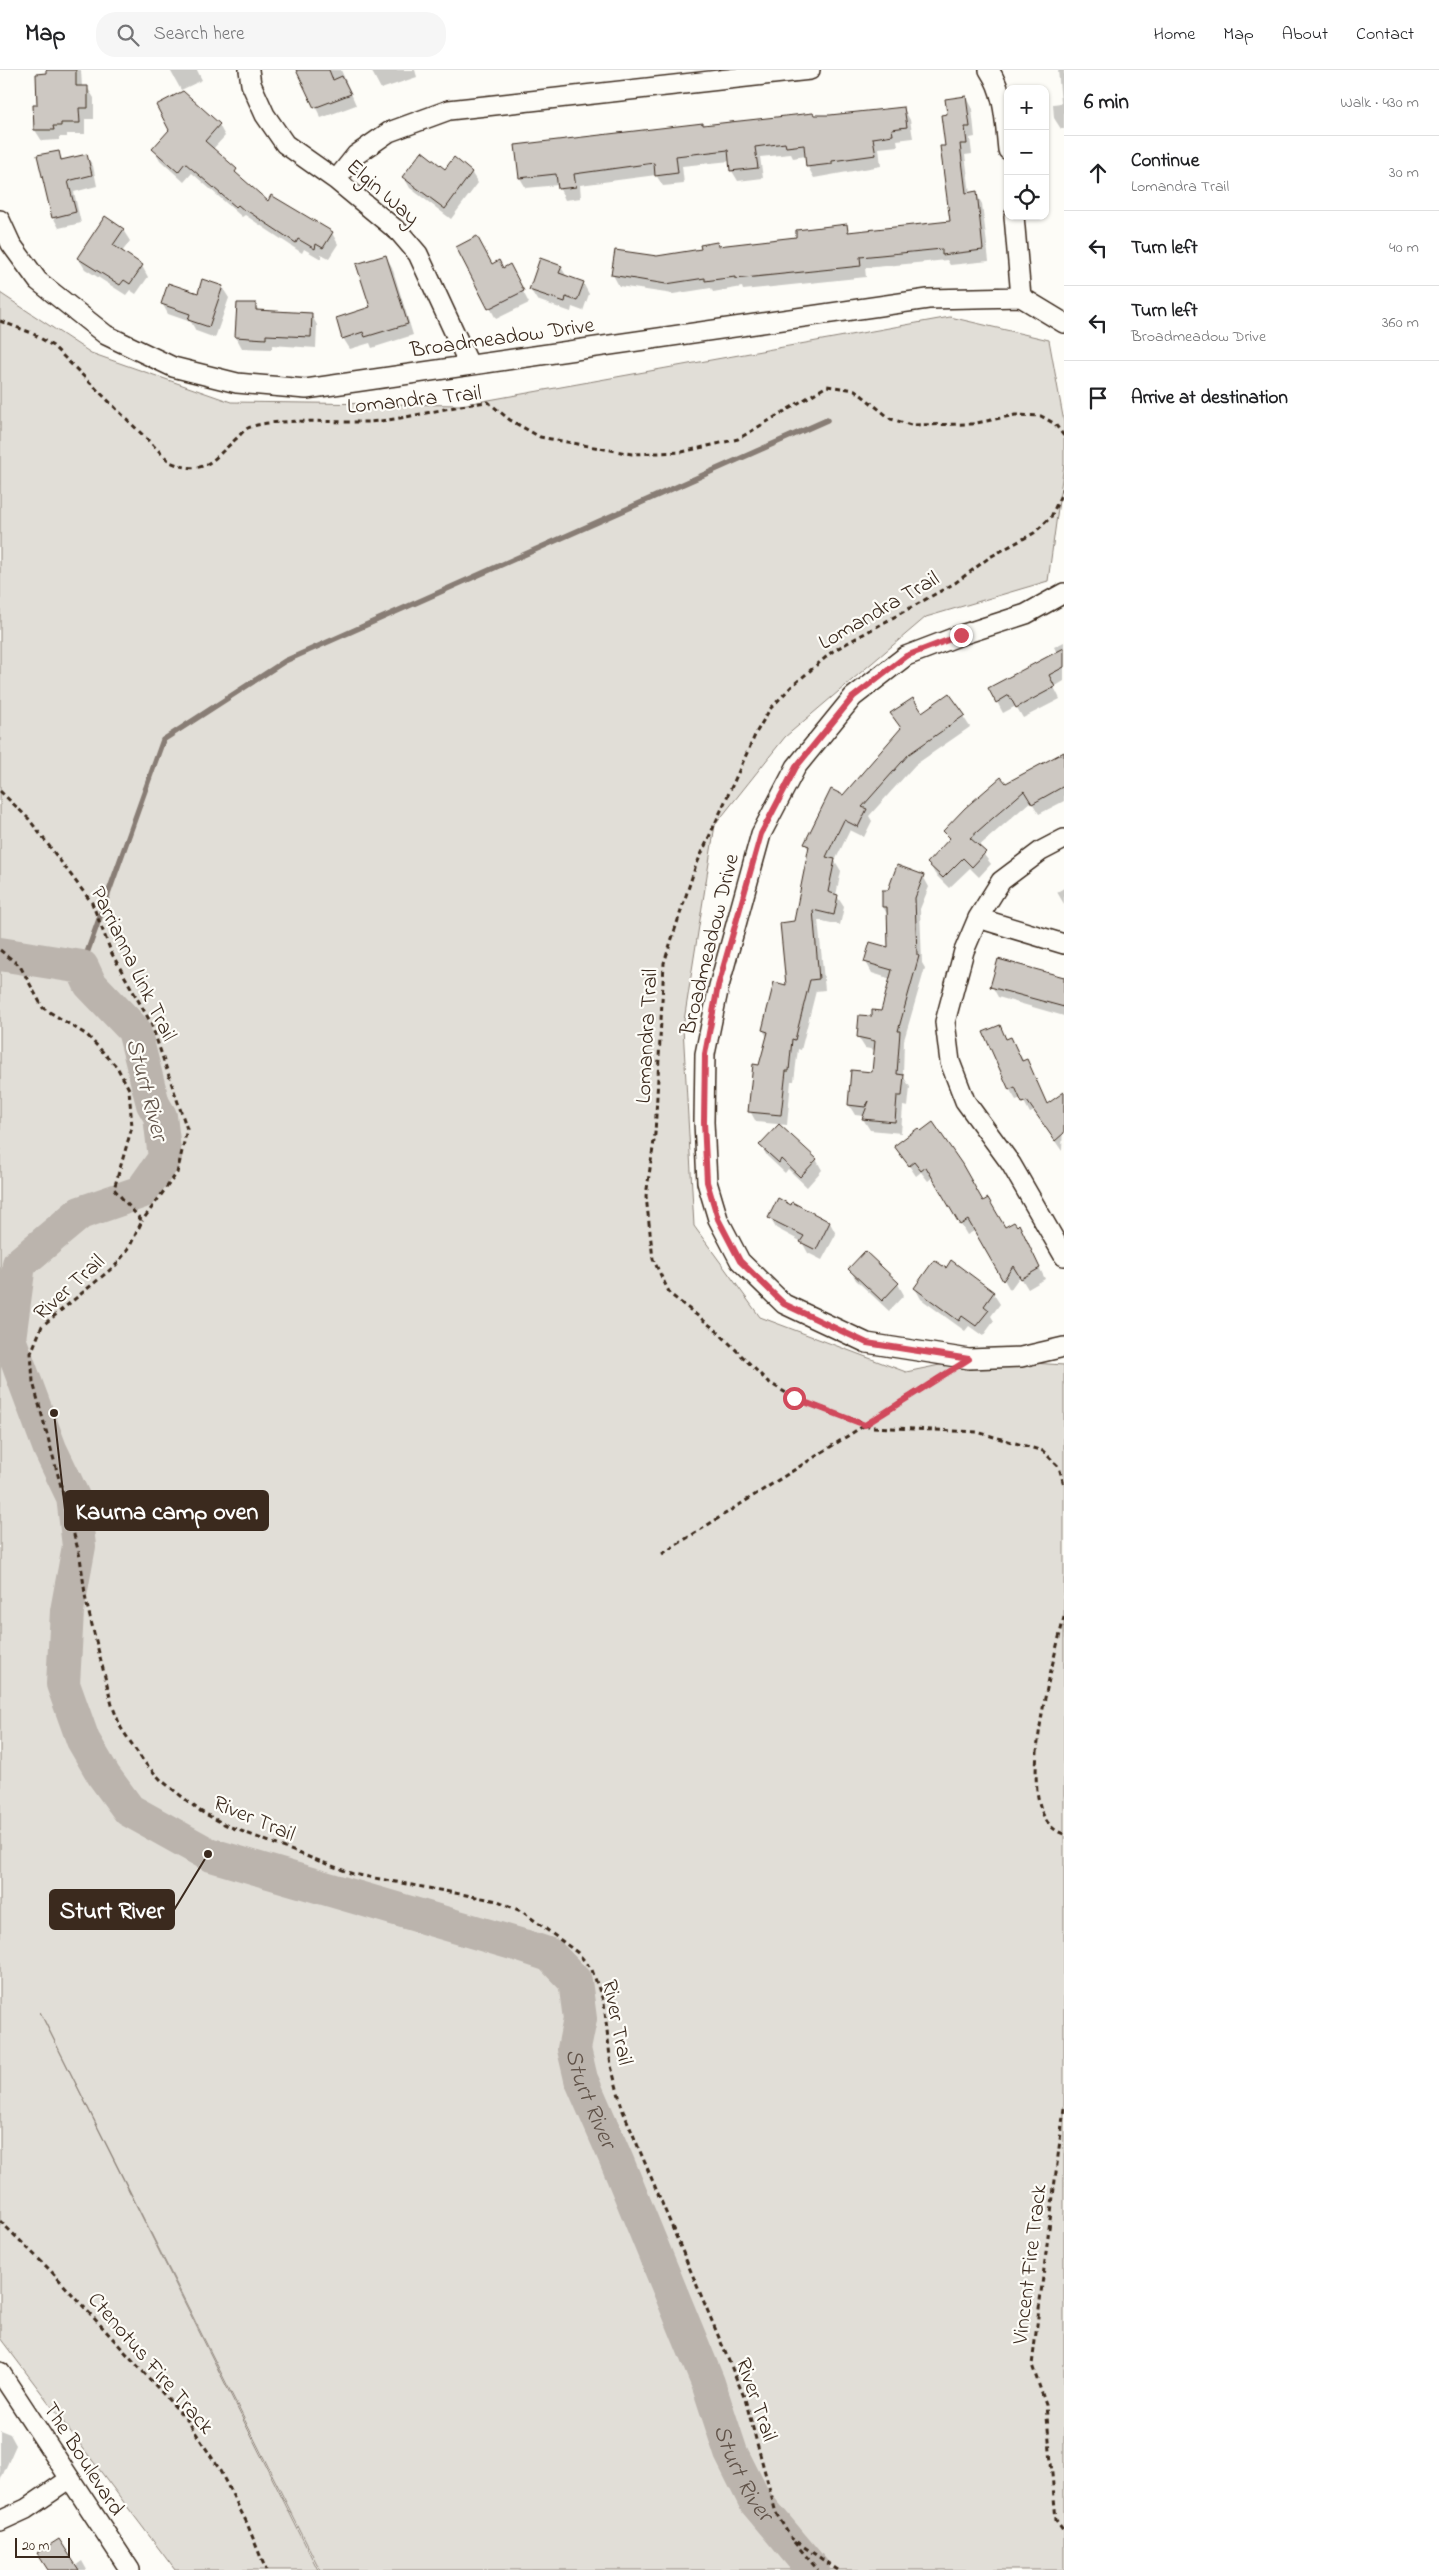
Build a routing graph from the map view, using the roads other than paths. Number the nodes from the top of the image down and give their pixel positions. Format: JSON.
{"nodes":[{"id":1,"x":249,"y":70,"type":"edge"},
{"id":2,"x":810,"y":70,"type":"edge"},
{"id":3,"x":989,"y":70,"type":"edge"},
{"id":4,"x":711,"y":75,"type":"edge"},
{"id":5,"x":1006,"y":130,"type":"edge"},
{"id":6,"x":336,"y":180,"type":"junction"},
{"id":7,"x":0,"y":220,"type":"edge"},
{"id":8,"x":1014,"y":220,"type":"edge"},
{"id":9,"x":1021,"y":297,"type":"junction"},
{"id":10,"x":1064,"y":323,"type":"edge"},
{"id":11,"x":469,"y":364,"type":"junction"},
{"id":12,"x":1064,"y":593,"type":"edge"},
{"id":13,"x":1064,"y":839,"type":"edge"},
{"id":14,"x":978,"y":918,"type":"junction"},
{"id":15,"x":1064,"y":944,"type":"edge"},
{"id":16,"x":1064,"y":1256,"type":"edge"},
{"id":17,"x":1064,"y":1346,"type":"edge"},
{"id":18,"x":0,"y":2372,"type":"edge"},
{"id":19,"x":70,"y":2479,"type":"junction"},
{"id":20,"x":0,"y":2521,"type":"edge"},
{"id":21,"x":130,"y":2570,"type":"edge"}],
"edges":[{"from":1,"to":6,"type":"street","name":"Elgin Way"},
{"from":2,"to":4,"type":"street"},
{"from":3,"to":5,"type":"street"},
{"from":4,"to":6,"type":"street"},
{"from":6,"to":11,"type":"street","name":"Elgin Way"},
{"from":7,"to":11,"type":"street","name":"Broadmeadow Drive"},
{"from":8,"to":9,"type":"street"},
{"from":9,"to":10,"type":"street"},
{"from":9,"to":11,"type":"street","name":"Broadmeadow Drive"},
{"from":12,"to":17,"type":"street","name":"Broadmeadow Drive"},
{"from":13,"to":14,"type":"street"},
{"from":14,"to":15,"type":"street"},
{"from":14,"to":16,"type":"street"},
{"from":18,"to":19,"type":"street","name":"The Boulevard"},
{"from":19,"to":20,"type":"street"},
{"from":19,"to":21,"type":"street","name":"The Boulevard"}]}
